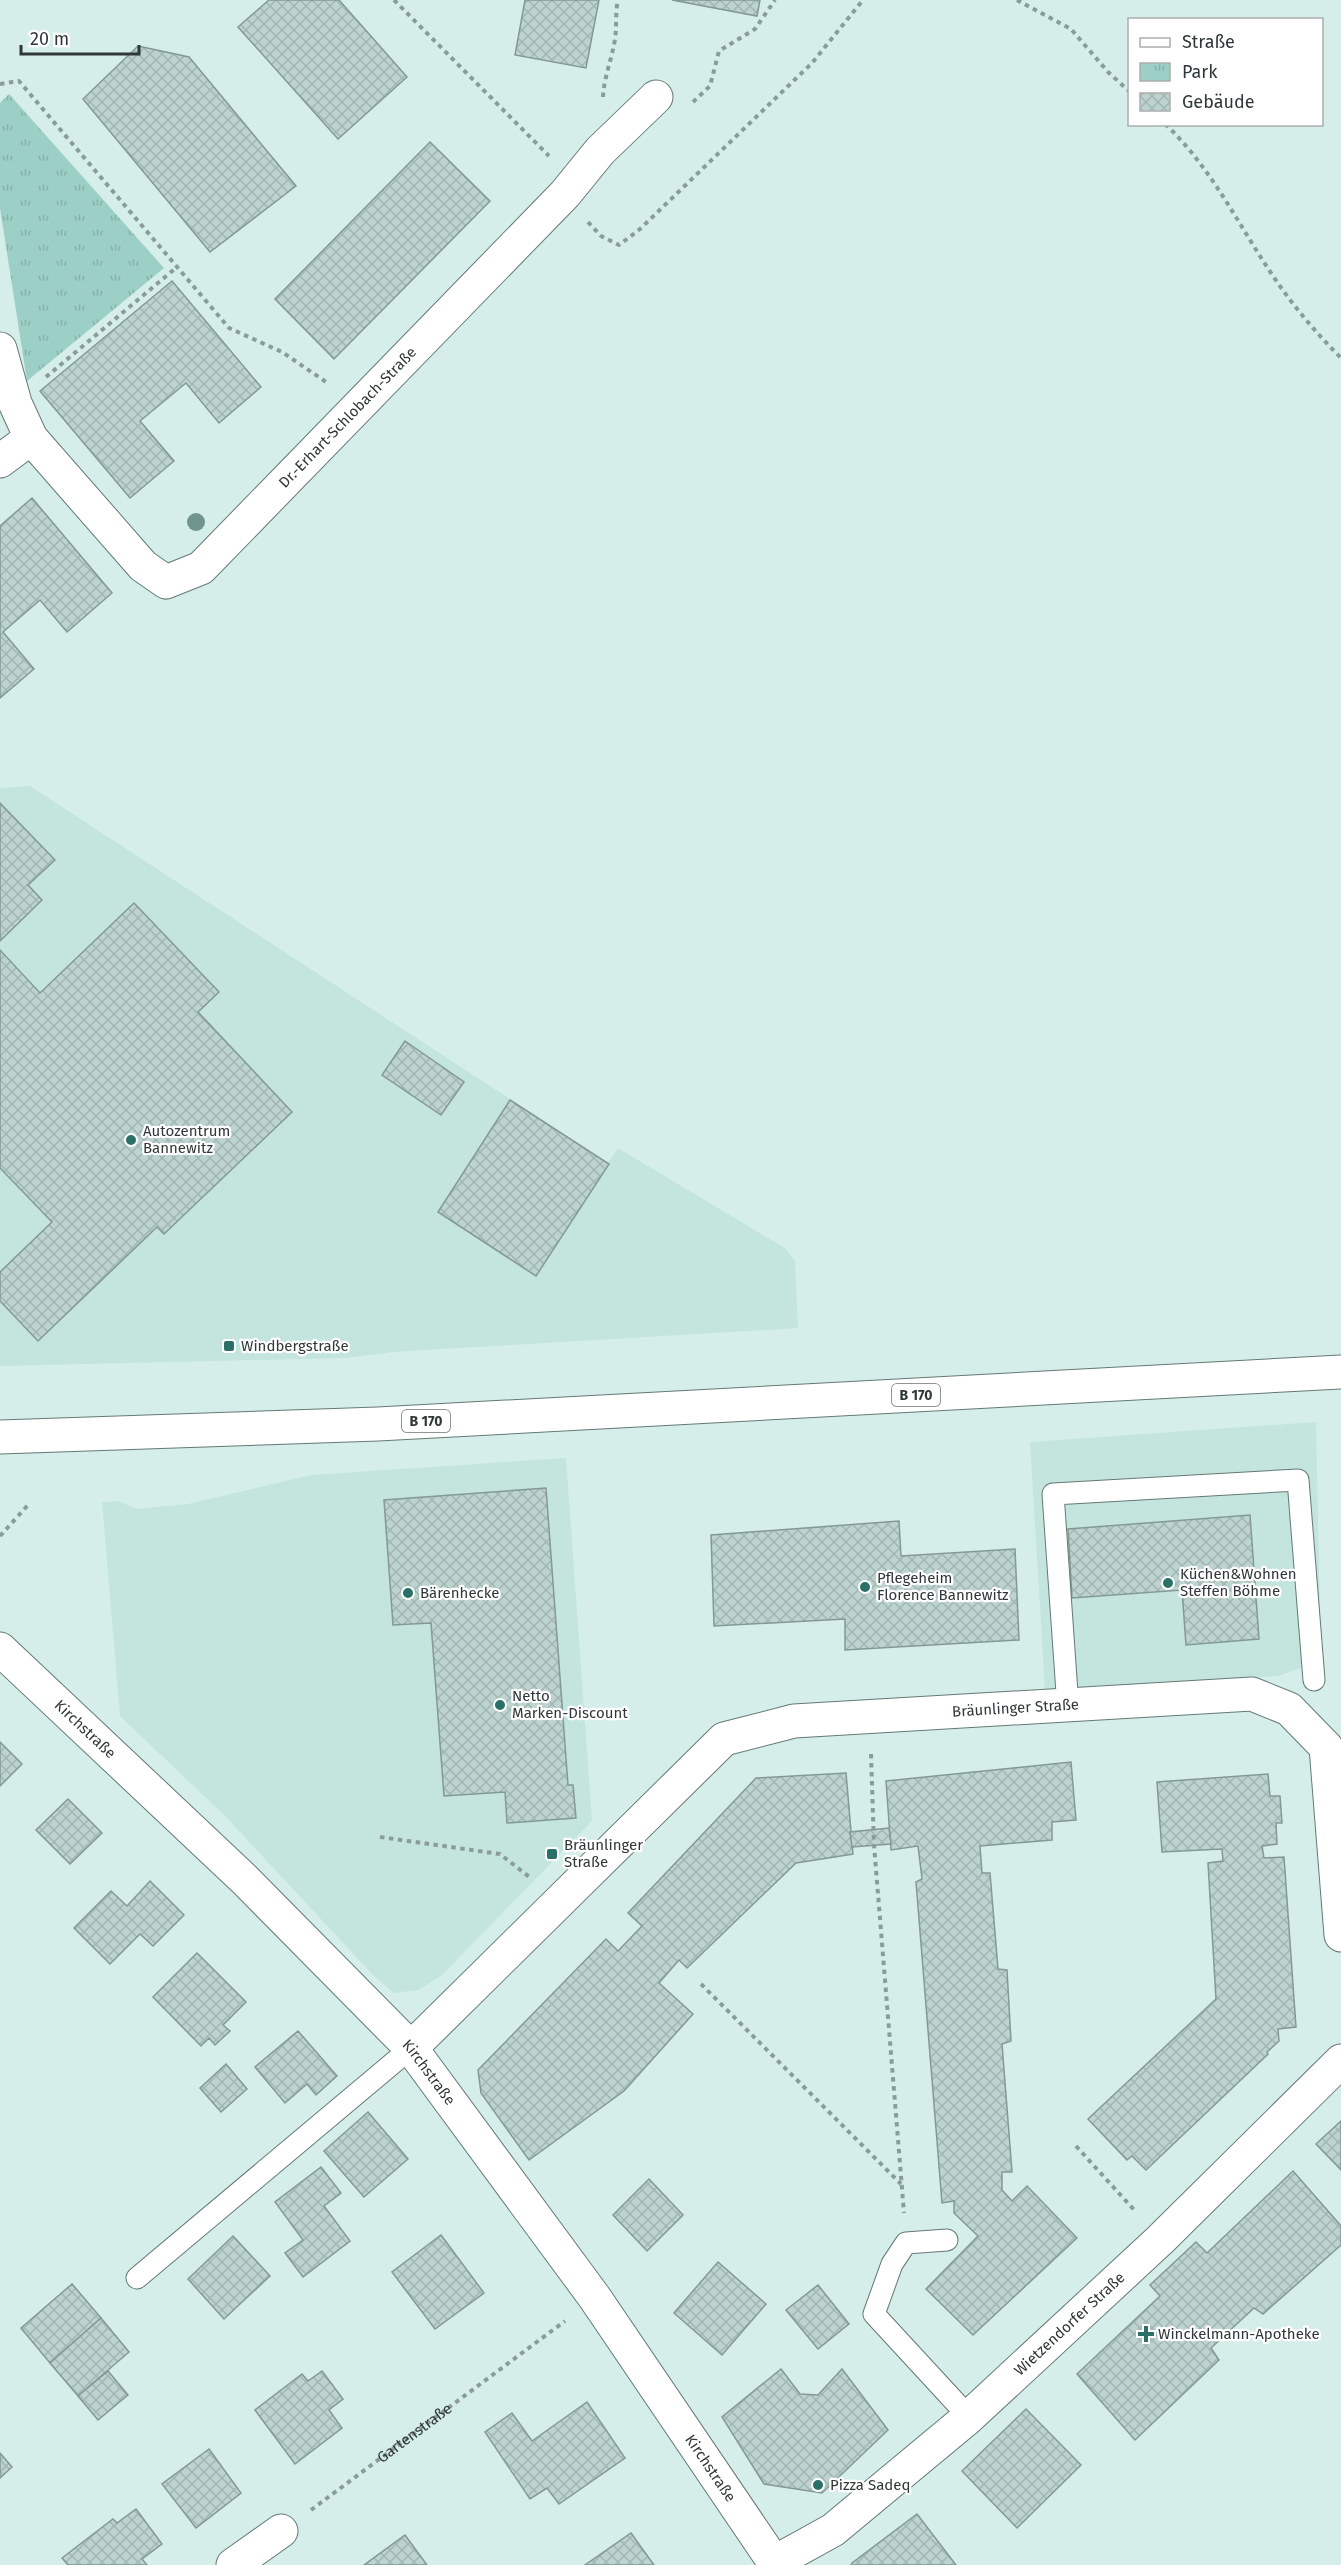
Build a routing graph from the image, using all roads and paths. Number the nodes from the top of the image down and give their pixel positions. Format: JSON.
{"nodes":[{"id":1,"x":394,"y":0,"type":"edge"},
{"id":2,"x":618,"y":0,"type":"edge"},
{"id":3,"x":775,"y":0,"type":"edge"},
{"id":4,"x":863,"y":0,"type":"edge"},
{"id":5,"x":1017,"y":0,"type":"edge"},
{"id":6,"x":0,"y":84,"type":"edge"},
{"id":7,"x":1128,"y":90,"type":"edge"},
{"id":8,"x":656,"y":97,"type":"joint"},
{"id":9,"x":603,"y":104,"type":"dead end"},
{"id":10,"x":1167,"y":126,"type":"edge"},
{"id":11,"x":570,"y":188,"type":"junction"},
{"id":12,"x":177,"y":267,"type":"junction"},
{"id":13,"x":0,"y":349,"type":"edge"},
{"id":14,"x":1341,"y":358,"type":"edge"},
{"id":15,"x":15,"y":403,"type":"junction"},
{"id":16,"x":360,"y":406,"type":"junction"},
{"id":17,"x":31,"y":438,"type":"junction"},
{"id":18,"x":0,"y":461,"type":"edge"},
{"id":19,"x":1341,"y":1372,"type":"edge"},
{"id":20,"x":0,"y":1437,"type":"edge"},
{"id":21,"x":28,"y":1505,"type":"dead end"},
{"id":22,"x":0,"y":1536,"type":"edge"},
{"id":23,"x":0,"y":1649,"type":"edge"},
{"id":24,"x":1314,"y":1680,"type":"dead end"},
{"id":25,"x":1068,"y":1707,"type":"junction"},
{"id":26,"x":870,"y":1717,"type":"junction"},
{"id":27,"x":380,"y":1837,"type":"dead end"},
{"id":28,"x":561,"y":1900,"type":"junction"},
{"id":29,"x":1341,"y":1935,"type":"edge"},
{"id":30,"x":701,"y":1984,"type":"dead end"},
{"id":31,"x":411,"y":2048,"type":"junction"},
{"id":32,"x":1341,"y":2061,"type":"edge"},
{"id":33,"x":1076,"y":2146,"type":"dead end"},
{"id":34,"x":902,"y":2184,"type":"junction"},
{"id":35,"x":947,"y":2240,"type":"dead end"},
{"id":36,"x":1160,"y":2240,"type":"junction"},
{"id":37,"x":906,"y":2244,"type":"junction"},
{"id":38,"x":137,"y":2278,"type":"dead end"},
{"id":39,"x":595,"y":2298,"type":"junction"},
{"id":40,"x":969,"y":2417,"type":"junction"},
{"id":41,"x":281,"y":2531,"type":"joint"},
{"id":42,"x":776,"y":2564,"type":"edge"},
{"id":43,"x":233,"y":2565,"type":"edge"}],
"edges":[{"from":1,"to":11,"type":"path"},
{"from":2,"to":9,"type":"path"},
{"from":3,"to":8,"type":"path"},
{"from":4,"to":11,"type":"path"},
{"from":5,"to":7,"type":"path"},
{"from":6,"to":12,"type":"path"},
{"from":8,"to":11,"type":"street","name":"Dr.-Erhart-Schlobach-Straße"},
{"from":10,"to":14,"type":"path"},
{"from":11,"to":16,"type":"street","name":"Dr.-Erhart-Schlobach-Straße"},
{"from":12,"to":15,"type":"path"},
{"from":12,"to":16,"type":"path"},
{"from":13,"to":15,"type":"street"},
{"from":15,"to":17,"type":"street"},
{"from":16,"to":17,"type":"street","name":"Dr.-Erhart-Schlobach-Straße"},
{"from":17,"to":18,"type":"street"},
{"from":19,"to":20,"type":"street","number":"B 170"},
{"from":21,"to":22,"type":"path"},
{"from":23,"to":31,"type":"street","name":"Kirchstraße"},
{"from":24,"to":25,"type":"lane"},
{"from":25,"to":26,"type":"street","name":"Bräunlinger Straße"},
{"from":25,"to":29,"type":"street","name":"Bräunlinger Straße"},
{"from":26,"to":28,"type":"street","name":"Bräunlinger Straße"},
{"from":26,"to":34,"type":"path"},
{"from":27,"to":28,"type":"path"},
{"from":28,"to":31,"type":"street","name":"Bräunlinger Straße"},
{"from":30,"to":34,"type":"path"},
{"from":31,"to":38,"type":"lane"},
{"from":31,"to":39,"type":"street","name":"Kirchstraße"},
{"from":32,"to":36,"type":"street","name":"Wietzendorfer Straße"},
{"from":33,"to":36,"type":"path"},
{"from":34,"to":37,"type":"path"},
{"from":35,"to":37,"type":"lane"},
{"from":36,"to":40,"type":"street","name":"Wietzendorfer Straße"},
{"from":37,"to":40,"type":"lane"},
{"from":39,"to":41,"type":"path","name":"Gartenstraße"},
{"from":39,"to":42,"type":"street","name":"Kirchstraße"},
{"from":40,"to":42,"type":"street","name":"Wietzendorfer Straße"},
{"from":41,"to":43,"type":"street"}]}
